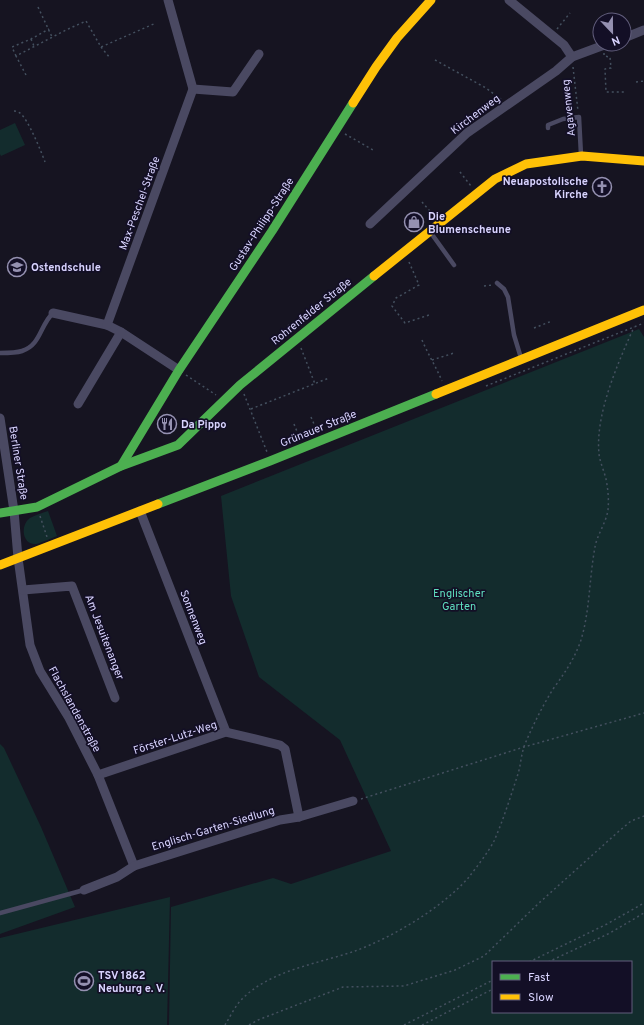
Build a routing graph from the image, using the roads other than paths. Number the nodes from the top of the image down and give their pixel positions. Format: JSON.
{"nodes":[{"id":1,"x":168,"y":0,"type":"edge"},
{"id":2,"x":430,"y":0,"type":"edge"},
{"id":3,"x":509,"y":0,"type":"edge"},
{"id":4,"x":644,"y":30,"type":"edge"},
{"id":5,"x":632,"y":35,"type":"edge"},
{"id":6,"x":592,"y":50,"type":"edge"},
{"id":7,"x":259,"y":54,"type":"dead end"},
{"id":8,"x":572,"y":57,"type":"junction"},
{"id":9,"x":193,"y":89,"type":"junction"},
{"id":10,"x":548,"y":128,"type":"dead end"},
{"id":11,"x":582,"y":156,"type":"junction"},
{"id":12,"x":644,"y":161,"type":"edge"},
{"id":13,"x":370,"y":224,"type":"dead end"},
{"id":14,"x":429,"y":231,"type":"junction"},
{"id":15,"x":454,"y":265,"type":"dead end"},
{"id":16,"x":497,"y":284,"type":"dead end"},
{"id":17,"x":644,"y":310,"type":"edge"},
{"id":18,"x":53,"y":312,"type":"joint"},
{"id":19,"x":107,"y":325,"type":"junction"},
{"id":20,"x":121,"y":332,"type":"junction"},
{"id":21,"x":0,"y":353,"type":"edge"},
{"id":22,"x":521,"y":360,"type":"junction"},
{"id":23,"x":178,"y":370,"type":"junction"},
{"id":24,"x":78,"y":404,"type":"dead end"},
{"id":25,"x":0,"y":418,"type":"edge"},
{"id":26,"x":121,"y":466,"type":"junction"},
{"id":27,"x":14,"y":511,"type":"junction"},
{"id":28,"x":140,"y":511,"type":"junction"},
{"id":29,"x":0,"y":513,"type":"edge"},
{"id":30,"x":18,"y":558,"type":"junction"},
{"id":31,"x":0,"y":565,"type":"edge"},
{"id":32,"x":23,"y":590,"type":"junction"},
{"id":33,"x":115,"y":698,"type":"dead end"},
{"id":34,"x":226,"y":732,"type":"junction"},
{"id":35,"x":98,"y":775,"type":"junction"},
{"id":36,"x":353,"y":801,"type":"road end"},
{"id":37,"x":299,"y":817,"type":"junction"},
{"id":38,"x":134,"y":866,"type":"junction"},
{"id":39,"x":84,"y":890,"type":"joint"},
{"id":40,"x":0,"y":913,"type":"edge"}],
"edges":[{"from":1,"to":9,"type":"street"},
{"from":2,"to":23,"type":"street","name":"Gustav-Philipp-Straße"},
{"from":3,"to":8,"type":"street"},
{"from":4,"to":5,"type":"street"},
{"from":6,"to":8,"type":"street","name":"Kirchenweg"},
{"from":7,"to":9,"type":"street"},
{"from":8,"to":13,"type":"street","name":"Kirchenweg"},
{"from":9,"to":19,"type":"street","name":"Max-Peschel-Straße"},
{"from":10,"to":11,"type":"lane","name":"Agavenweg"},
{"from":11,"to":12,"type":"street","name":"Rohrenfelder Straße"},
{"from":11,"to":14,"type":"street","name":"Rohrenfelder Straße"},
{"from":14,"to":15,"type":"lane"},
{"from":14,"to":26,"type":"street","name":"Rohrenfelder Straße"},
{"from":16,"to":22,"type":"lane"},
{"from":17,"to":22,"type":"street","name":"Grünauer Straße"},
{"from":18,"to":19,"type":"street"},
{"from":18,"to":21,"type":"lane"},
{"from":19,"to":20,"type":"street"},
{"from":20,"to":23,"type":"street"},
{"from":20,"to":24,"type":"street"},
{"from":22,"to":28,"type":"street","name":"Grünauer Straße"},
{"from":23,"to":26,"type":"street","name":"Gustav-Philipp-Straße"},
{"from":25,"to":27,"type":"street","name":"Berliner Straße"},
{"from":26,"to":27,"type":"street","name":"Rohrenfelder Straße"},
{"from":27,"to":29,"type":"street","name":"Rohrenfelder Straße"},
{"from":27,"to":30,"type":"street","name":"Berliner Straße"},
{"from":28,"to":30,"type":"street","name":"Grünauer Straße"},
{"from":28,"to":34,"type":"street","name":"Sonnenweg"},
{"from":30,"to":31,"type":"street","name":"Grünauer Straße"},
{"from":30,"to":32,"type":"street","name":"Flachslandenstraße"},
{"from":32,"to":33,"type":"street","name":"Am Jesuitenanger"},
{"from":32,"to":35,"type":"street","name":"Flachslandenstraße"},
{"from":34,"to":35,"type":"street","name":"Förster-Lutz-Weg"},
{"from":34,"to":37,"type":"street","name":"Förster-Lutz-Weg"},
{"from":35,"to":38,"type":"street","name":"Flachslandenstraße"},
{"from":36,"to":37,"type":"street","name":"Englisch-Garten-Siedlung"},
{"from":37,"to":38,"type":"street","name":"Englisch-Garten-Siedlung"},
{"from":38,"to":39,"type":"street","name":"Englisch-Garten-Siedlung"},
{"from":39,"to":40,"type":"lane"}]}
